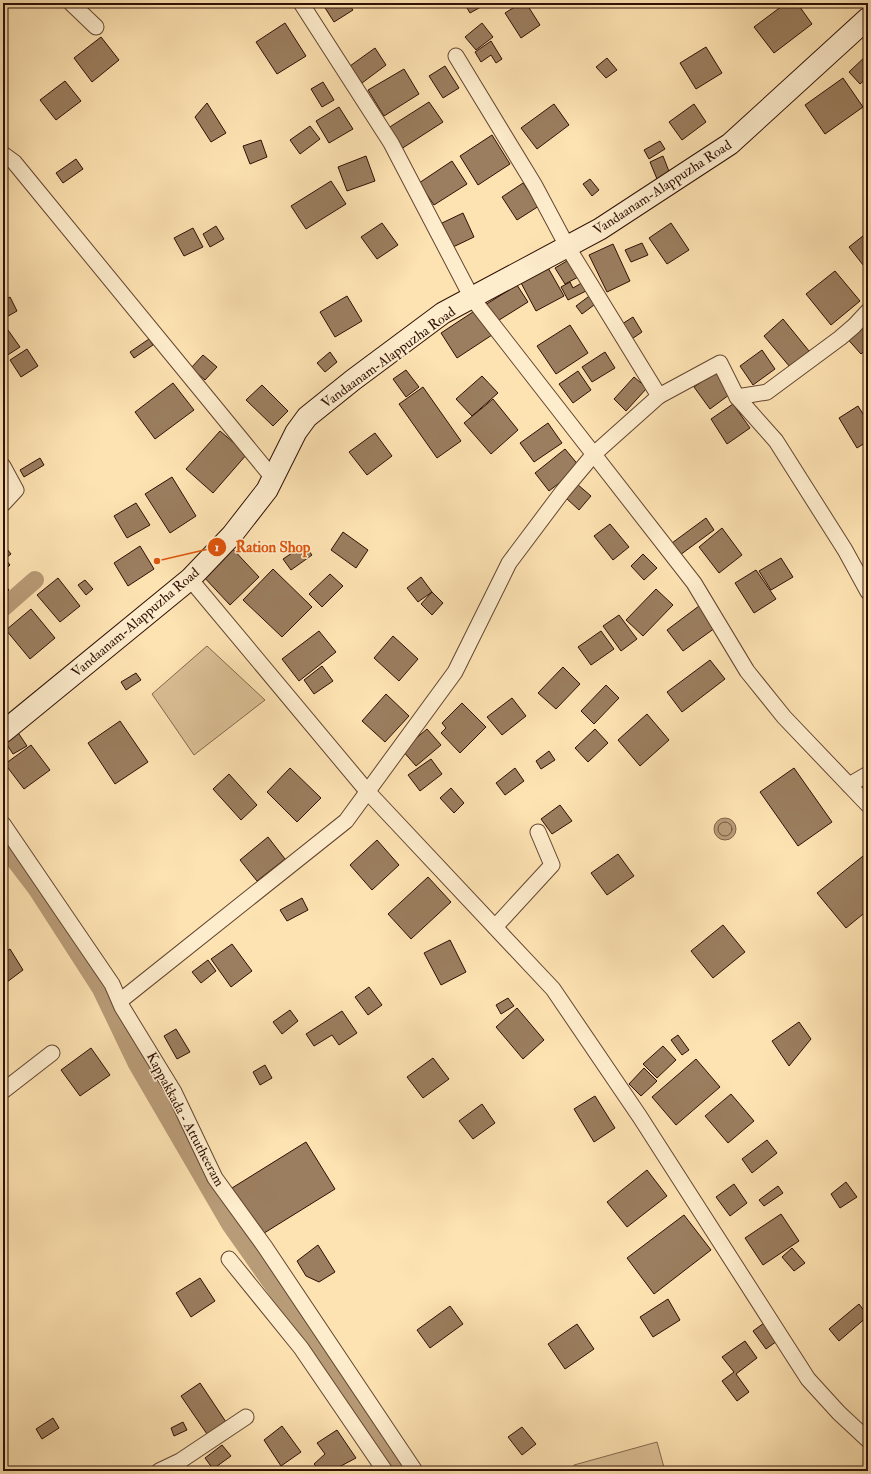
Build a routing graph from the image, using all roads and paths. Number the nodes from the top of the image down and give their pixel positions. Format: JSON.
{"nodes":[{"id":1,"x":71,"y":3,"type":"edge"},
{"id":2,"x":301,"y":3,"type":"edge"},
{"id":3,"x":868,"y":18,"type":"edge"},
{"id":4,"x":96,"y":27,"type":"dead end"},
{"id":5,"x":456,"y":56,"type":"dead end"},
{"id":6,"x":3,"y":154,"type":"edge"},
{"id":7,"x":568,"y":246,"type":"junction"},
{"id":8,"x":472,"y":298,"type":"junction"},
{"id":9,"x":868,"y":310,"type":"edge"},
{"id":10,"x":659,"y":396,"type":"junction"},
{"id":11,"x":737,"y":397,"type":"junction"},
{"id":12,"x":594,"y":454,"type":"junction"},
{"id":13,"x":3,"y":466,"type":"edge"},
{"id":14,"x":273,"y":478,"type":"junction"},
{"id":15,"x":3,"y":504,"type":"edge"},
{"id":16,"x":190,"y":579,"type":"junction"},
{"id":17,"x":868,"y":592,"type":"edge"},
{"id":18,"x":3,"y":732,"type":"edge"},
{"id":19,"x":868,"y":774,"type":"edge"},
{"id":20,"x":849,"y":785,"type":"junction"},
{"id":21,"x":367,"y":791,"type":"junction"},
{"id":22,"x":868,"y":805,"type":"edge"},
{"id":23,"x":3,"y":824,"type":"edge"},
{"id":24,"x":538,"y":832,"type":"dead end"},
{"id":25,"x":495,"y":927,"type":"junction"},
{"id":26,"x":120,"y":1001,"type":"junction"},
{"id":27,"x":52,"y":1053,"type":"dead end"},
{"id":28,"x":3,"y":1091,"type":"edge"},
{"id":29,"x":229,"y":1259,"type":"dead end"},
{"id":30,"x":246,"y":1416,"type":"dead end"},
{"id":31,"x":868,"y":1440,"type":"edge"},
{"id":32,"x":159,"y":1471,"type":"edge"},
{"id":33,"x":385,"y":1471,"type":"edge"},
{"id":34,"x":415,"y":1471,"type":"edge"}],
"edges":[{"from":1,"to":4,"type":"street"},
{"from":2,"to":8,"type":"street"},
{"from":3,"to":7,"type":"main road","name":"Vandaanam-Alappuzha Road"},
{"from":5,"to":7,"type":"street"},
{"from":6,"to":14,"type":"street"},
{"from":7,"to":8,"type":"main road","name":"Vandaanam-Alappuzha Road"},
{"from":7,"to":10,"type":"street"},
{"from":8,"to":12,"type":"street"},
{"from":8,"to":14,"type":"main road","name":"Vandaanam-Alappuzha Road"},
{"from":9,"to":11,"type":"street"},
{"from":10,"to":11,"type":"street"},
{"from":10,"to":12,"type":"street"},
{"from":11,"to":17,"type":"street"},
{"from":12,"to":20,"type":"street"},
{"from":12,"to":21,"type":"street"},
{"from":13,"to":15,"type":"street"},
{"from":14,"to":16,"type":"main road","name":"Vandaanam-Alappuzha Road"},
{"from":16,"to":18,"type":"main road","name":"Vandaanam-Alappuzha Road"},
{"from":16,"to":21,"type":"street"},
{"from":19,"to":20,"type":"street"},
{"from":20,"to":22,"type":"street"},
{"from":21,"to":25,"type":"street"},
{"from":21,"to":26,"type":"street"},
{"from":23,"to":26,"type":"street","name":"Kappakkada - Attutheeram"},
{"from":24,"to":25,"type":"street"},
{"from":25,"to":31,"type":"street"},
{"from":26,"to":34,"type":"street","name":"Kappakkada - Attutheeram"},
{"from":27,"to":28,"type":"street"},
{"from":29,"to":33,"type":"street"},
{"from":30,"to":32,"type":"street"}]}
